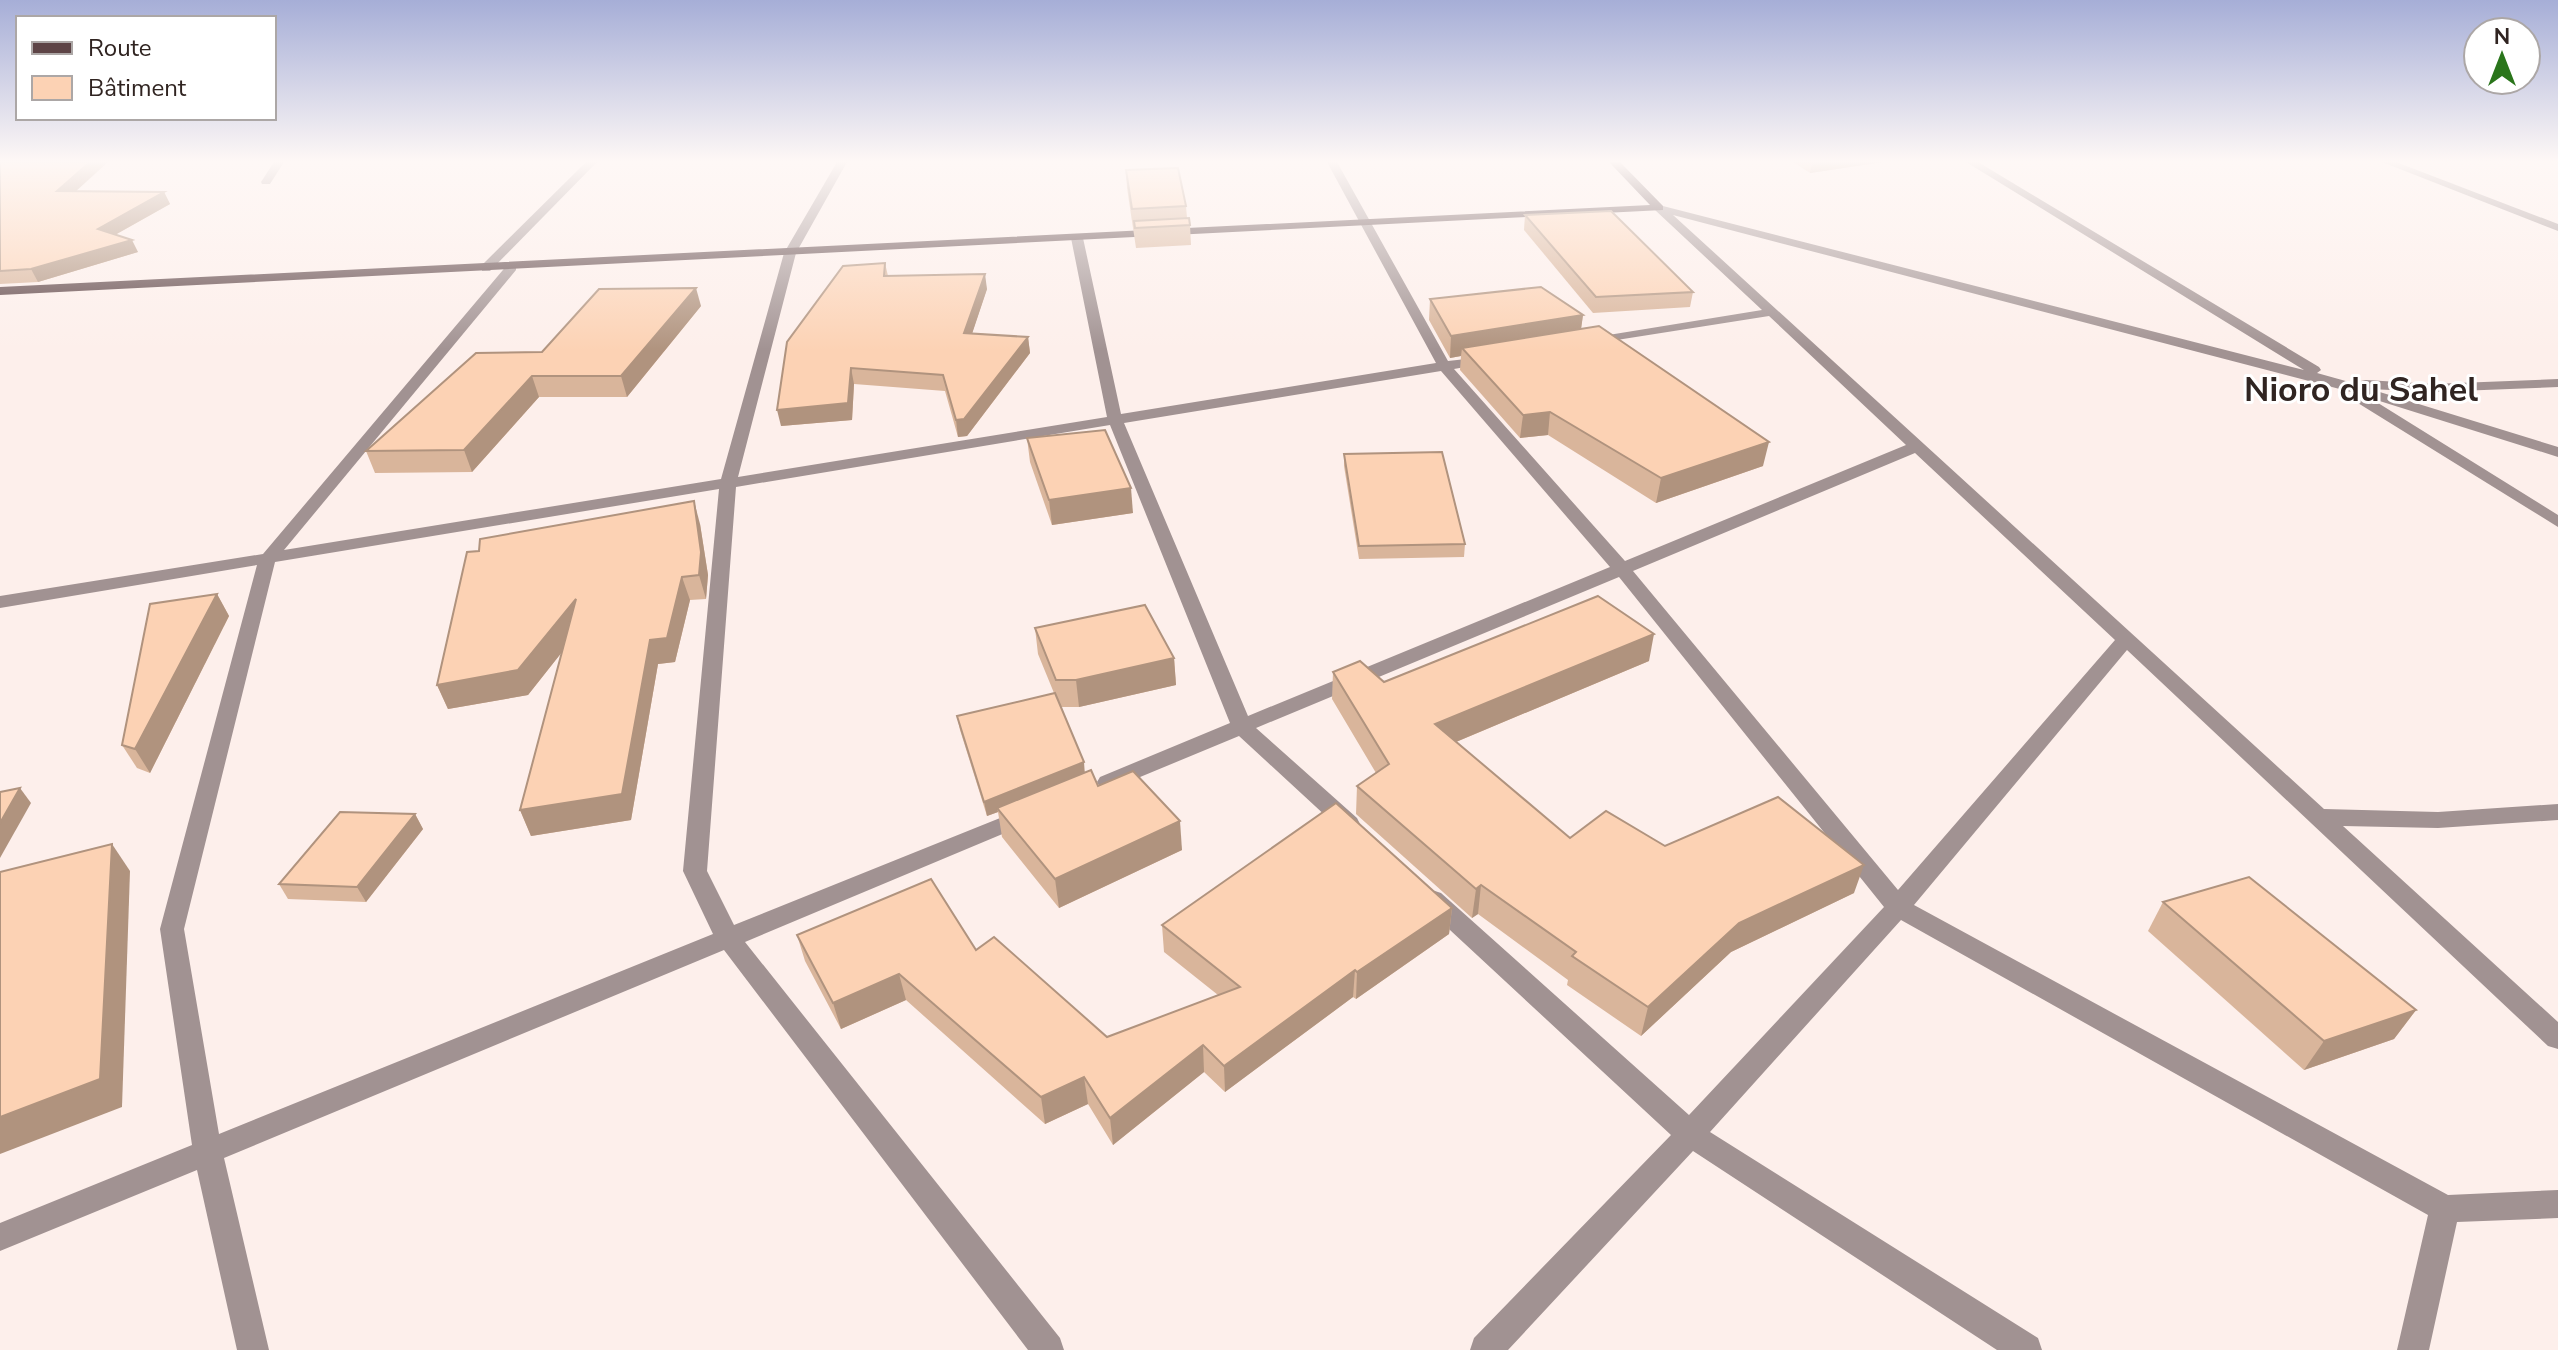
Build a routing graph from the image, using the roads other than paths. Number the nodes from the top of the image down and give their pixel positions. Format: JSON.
{"nodes":[{"id":1,"x":529,"y":225,"type":"edge"},
{"id":2,"x":806,"y":225,"type":"edge"},
{"id":3,"x":1329,"y":225,"type":"edge"},
{"id":4,"x":1369,"y":225,"type":"edge"},
{"id":5,"x":1677,"y":225,"type":"edge"},
{"id":6,"x":1725,"y":225,"type":"edge"},
{"id":7,"x":2075,"y":225,"type":"edge"},
{"id":8,"x":1077,"y":238,"type":"junction"},
{"id":9,"x":790,"y":253,"type":"junction"},
{"id":10,"x":512,"y":267,"type":"junction"},
{"id":11,"x":486,"y":268,"type":"junction"},
{"id":12,"x":0,"y":291,"type":"edge"},
{"id":13,"x":1772,"y":312,"type":"junction"},
{"id":14,"x":1569,"y":345,"type":"edge"},
{"id":15,"x":1506,"y":356,"type":"edge"},
{"id":16,"x":1444,"y":366,"type":"junction"},
{"id":17,"x":2334,"y":382,"type":"junction"},
{"id":18,"x":2558,"y":383,"type":"edge"},
{"id":19,"x":1115,"y":420,"type":"junction"},
{"id":20,"x":1917,"y":446,"type":"junction"},
{"id":21,"x":2558,"y":452,"type":"edge"},
{"id":22,"x":728,"y":484,"type":"junction"},
{"id":23,"x":2558,"y":522,"type":"edge"},
{"id":24,"x":267,"y":560,"type":"junction"},
{"id":25,"x":1623,"y":570,"type":"junction"},
{"id":26,"x":0,"y":602,"type":"edge"},
{"id":27,"x":2126,"y":639,"type":"junction"},
{"id":28,"x":1242,"y":727,"type":"junction"},
{"id":29,"x":1080,"y":793,"type":"edge"},
{"id":30,"x":1051,"y":805,"type":"edge"},
{"id":31,"x":2558,"y":812,"type":"edge"},
{"id":32,"x":2318,"y":816,"type":"junction"},
{"id":33,"x":1372,"y":845,"type":"edge"},
{"id":34,"x":1419,"y":888,"type":"edge"},
{"id":35,"x":1898,"y":907,"type":"junction"},
{"id":36,"x":728,"y":938,"type":"junction"},
{"id":37,"x":2558,"y":1038,"type":"edge"},
{"id":38,"x":1690,"y":1134,"type":"junction"},
{"id":39,"x":208,"y":1153,"type":"junction"},
{"id":40,"x":2558,"y":1204,"type":"edge"},
{"id":41,"x":2445,"y":1209,"type":"junction"},
{"id":42,"x":0,"y":1237,"type":"edge"},
{"id":43,"x":253,"y":1350,"type":"edge"},
{"id":44,"x":1048,"y":1350,"type":"edge"},
{"id":45,"x":1486,"y":1350,"type":"edge"},
{"id":46,"x":2026,"y":1350,"type":"edge"},
{"id":47,"x":2413,"y":1350,"type":"edge"}],
"edges":[{"from":1,"to":11,"type":"street"},
{"from":2,"to":9,"type":"street"},
{"from":3,"to":8,"type":"main road"},
{"from":4,"to":16,"type":"street"},
{"from":5,"to":13,"type":"street"},
{"from":6,"to":17,"type":"street"},
{"from":7,"to":17,"type":"street"},
{"from":8,"to":9,"type":"main road"},
{"from":8,"to":19,"type":"street"},
{"from":9,"to":10,"type":"main road"},
{"from":9,"to":22,"type":"street"},
{"from":10,"to":11,"type":"main road"},
{"from":10,"to":24,"type":"street"},
{"from":11,"to":12,"type":"main road"},
{"from":13,"to":14,"type":"street"},
{"from":13,"to":20,"type":"street"},
{"from":15,"to":16,"type":"street"},
{"from":16,"to":19,"type":"street"},
{"from":16,"to":25,"type":"street"},
{"from":17,"to":18,"type":"street"},
{"from":17,"to":21,"type":"street"},
{"from":17,"to":23,"type":"street"},
{"from":19,"to":22,"type":"street"},
{"from":19,"to":28,"type":"street"},
{"from":20,"to":25,"type":"street"},
{"from":20,"to":27,"type":"street"},
{"from":22,"to":24,"type":"street"},
{"from":22,"to":36,"type":"street"},
{"from":24,"to":26,"type":"street"},
{"from":24,"to":39,"type":"street"},
{"from":25,"to":28,"type":"street"},
{"from":25,"to":35,"type":"street"},
{"from":27,"to":32,"type":"street"},
{"from":27,"to":35,"type":"street"},
{"from":28,"to":29,"type":"street"},
{"from":28,"to":33,"type":"street"},
{"from":30,"to":36,"type":"street"},
{"from":31,"to":32,"type":"street"},
{"from":32,"to":37,"type":"street"},
{"from":34,"to":38,"type":"street"},
{"from":35,"to":38,"type":"street"},
{"from":35,"to":41,"type":"street"},
{"from":36,"to":39,"type":"street"},
{"from":36,"to":44,"type":"street"},
{"from":38,"to":45,"type":"street"},
{"from":38,"to":46,"type":"street"},
{"from":39,"to":42,"type":"street"},
{"from":39,"to":43,"type":"street"},
{"from":40,"to":41,"type":"street"},
{"from":41,"to":47,"type":"street"}]}
